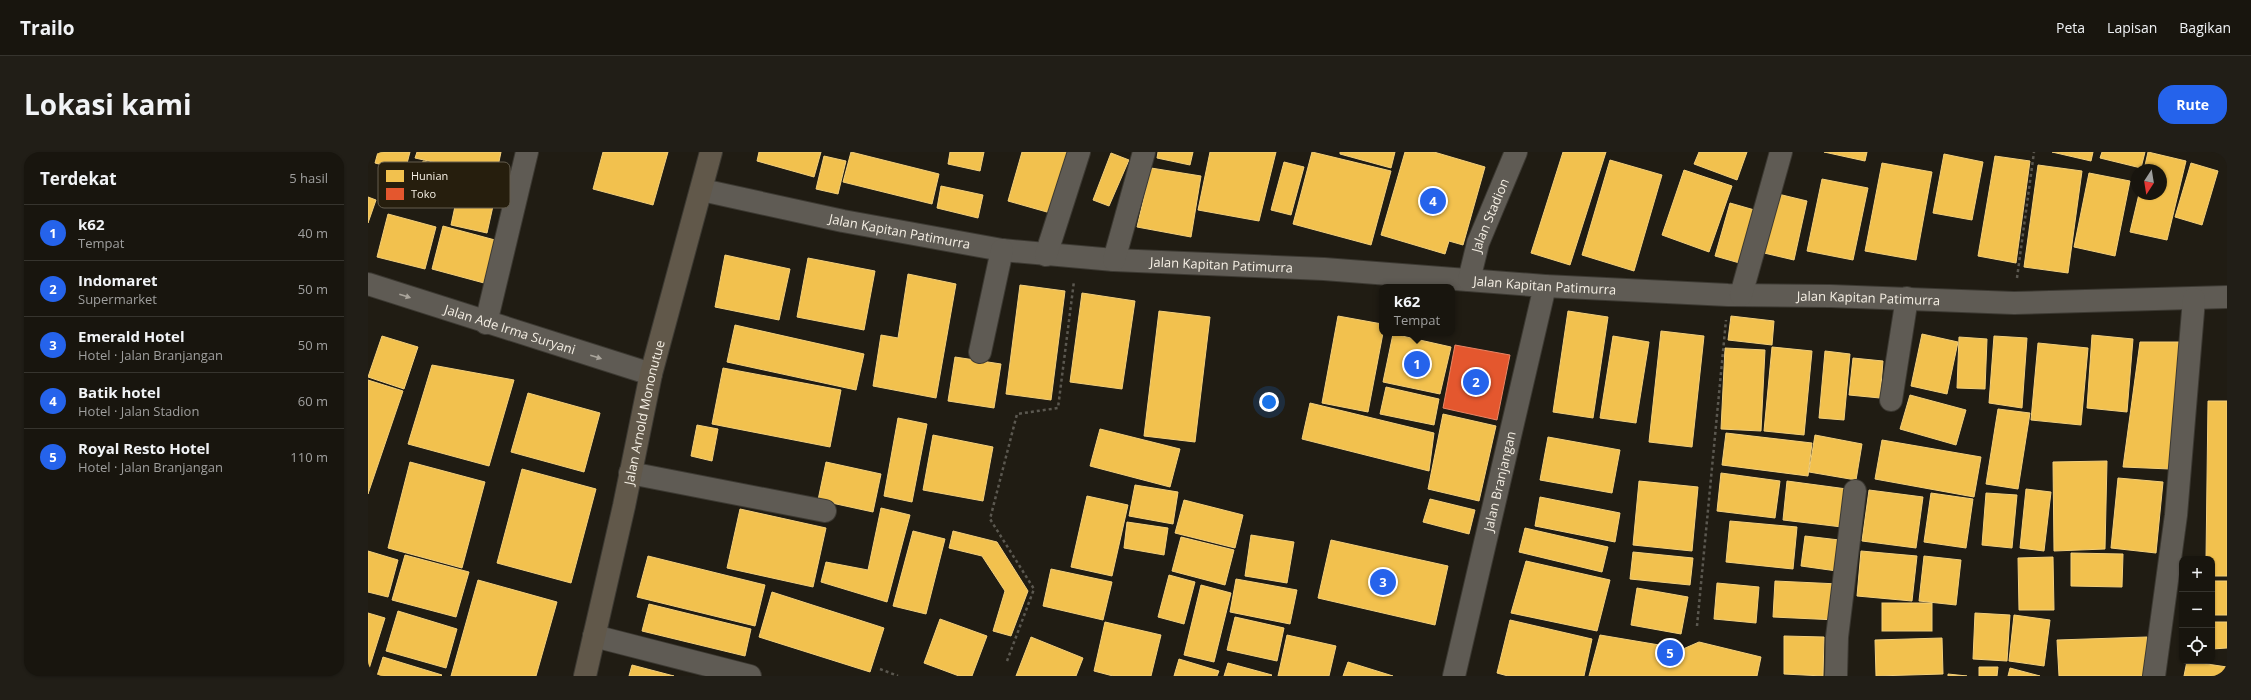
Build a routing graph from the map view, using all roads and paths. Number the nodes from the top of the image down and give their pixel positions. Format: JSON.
{"nodes":[{"id":1,"x":527,"y":152,"type":"edge"},
{"id":2,"x":711,"y":152,"type":"edge"},
{"id":3,"x":1079,"y":152,"type":"edge"},
{"id":4,"x":1144,"y":152,"type":"edge"},
{"id":5,"x":1516,"y":152,"type":"edge"},
{"id":6,"x":1781,"y":152,"type":"edge"},
{"id":7,"x":2034,"y":152,"type":"edge"},
{"id":8,"x":702,"y":190,"type":"junction"},
{"id":9,"x":1002,"y":250,"type":"junction"},
{"id":10,"x":1046,"y":255,"type":"junction"},
{"id":11,"x":1077,"y":257,"type":"junction"},
{"id":12,"x":1114,"y":260,"type":"junction"},
{"id":13,"x":1469,"y":280,"type":"junction"},
{"id":14,"x":368,"y":284,"type":"edge"},
{"id":15,"x":1545,"y":286,"type":"junction"},
{"id":16,"x":1735,"y":295,"type":"junction"},
{"id":17,"x":2227,"y":297,"type":"edge"},
{"id":18,"x":1907,"y":298,"type":"junction"},
{"id":19,"x":2194,"y":298,"type":"junction"},
{"id":20,"x":2014,"y":302,"type":"junction"},
{"id":21,"x":486,"y":323,"type":"junction"},
{"id":22,"x":980,"y":352,"type":"dead end"},
{"id":23,"x":651,"y":374,"type":"junction"},
{"id":24,"x":1892,"y":400,"type":"dead end"},
{"id":25,"x":630,"y":473,"type":"junction"},
{"id":26,"x":1855,"y":491,"type":"dead end"},
{"id":27,"x":825,"y":511,"type":"dead end"},
{"id":28,"x":1697,"y":626,"type":"dead end"},
{"id":29,"x":594,"y":636,"type":"junction"},
{"id":30,"x":1007,"y":661,"type":"dead end"},
{"id":31,"x":880,"y":669,"type":"dead end"},
{"id":32,"x":585,"y":676,"type":"edge"},
{"id":33,"x":750,"y":676,"type":"edge"},
{"id":34,"x":898,"y":676,"type":"edge"},
{"id":35,"x":1454,"y":676,"type":"edge"},
{"id":36,"x":1836,"y":676,"type":"edge"},
{"id":37,"x":2154,"y":676,"type":"edge"}],
"edges":[{"from":1,"to":21,"type":"street"},
{"from":2,"to":8,"type":"highway","name":"Jalan Arnold Mononutue"},
{"from":3,"to":10,"type":"street"},
{"from":4,"to":12,"type":"street"},
{"from":5,"to":13,"type":"street","name":"Jalan Stadion"},
{"from":6,"to":16,"type":"street"},
{"from":7,"to":20,"type":"path"},
{"from":8,"to":9,"type":"street","name":"Jalan Kapitan Patimurra"},
{"from":8,"to":23,"type":"highway","name":"Jalan Arnold Mononutue"},
{"from":9,"to":10,"type":"street","name":"Jalan Kapitan Patimurra"},
{"from":9,"to":22,"type":"street"},
{"from":10,"to":11,"type":"street","name":"Jalan Kapitan Patimurra"},
{"from":11,"to":12,"type":"street","name":"Jalan Kapitan Patimurra"},
{"from":11,"to":30,"type":"path"},
{"from":12,"to":13,"type":"street","name":"Jalan Kapitan Patimurra"},
{"from":13,"to":15,"type":"street","name":"Jalan Kapitan Patimurra"},
{"from":14,"to":21,"type":"street","name":"Jalan Ade Irma Suryani","one_way":true},
{"from":15,"to":16,"type":"street","name":"Jalan Kapitan Patimurra"},
{"from":15,"to":35,"type":"street","name":"Jalan Branjangan"},
{"from":16,"to":18,"type":"street","name":"Jalan Kapitan Patimurra"},
{"from":16,"to":28,"type":"path"},
{"from":17,"to":19,"type":"street","name":"Jalan Kapitan Patimurra"},
{"from":18,"to":20,"type":"street","name":"Jalan Kapitan Patimurra"},
{"from":18,"to":24,"type":"street"},
{"from":19,"to":20,"type":"street","name":"Jalan Kapitan Patimurra"},
{"from":19,"to":37,"type":"street"},
{"from":21,"to":23,"type":"street","name":"Jalan Ade Irma Suryani","one_way":true},
{"from":23,"to":25,"type":"highway","name":"Jalan Arnold Mononutue"},
{"from":25,"to":27,"type":"street"},
{"from":25,"to":29,"type":"highway","name":"Jalan Arnold Mononutue"},
{"from":26,"to":36,"type":"street"},
{"from":29,"to":32,"type":"highway","name":"Jalan Arnold Mononutue"},
{"from":29,"to":33,"type":"street"},
{"from":31,"to":34,"type":"path"}]}
